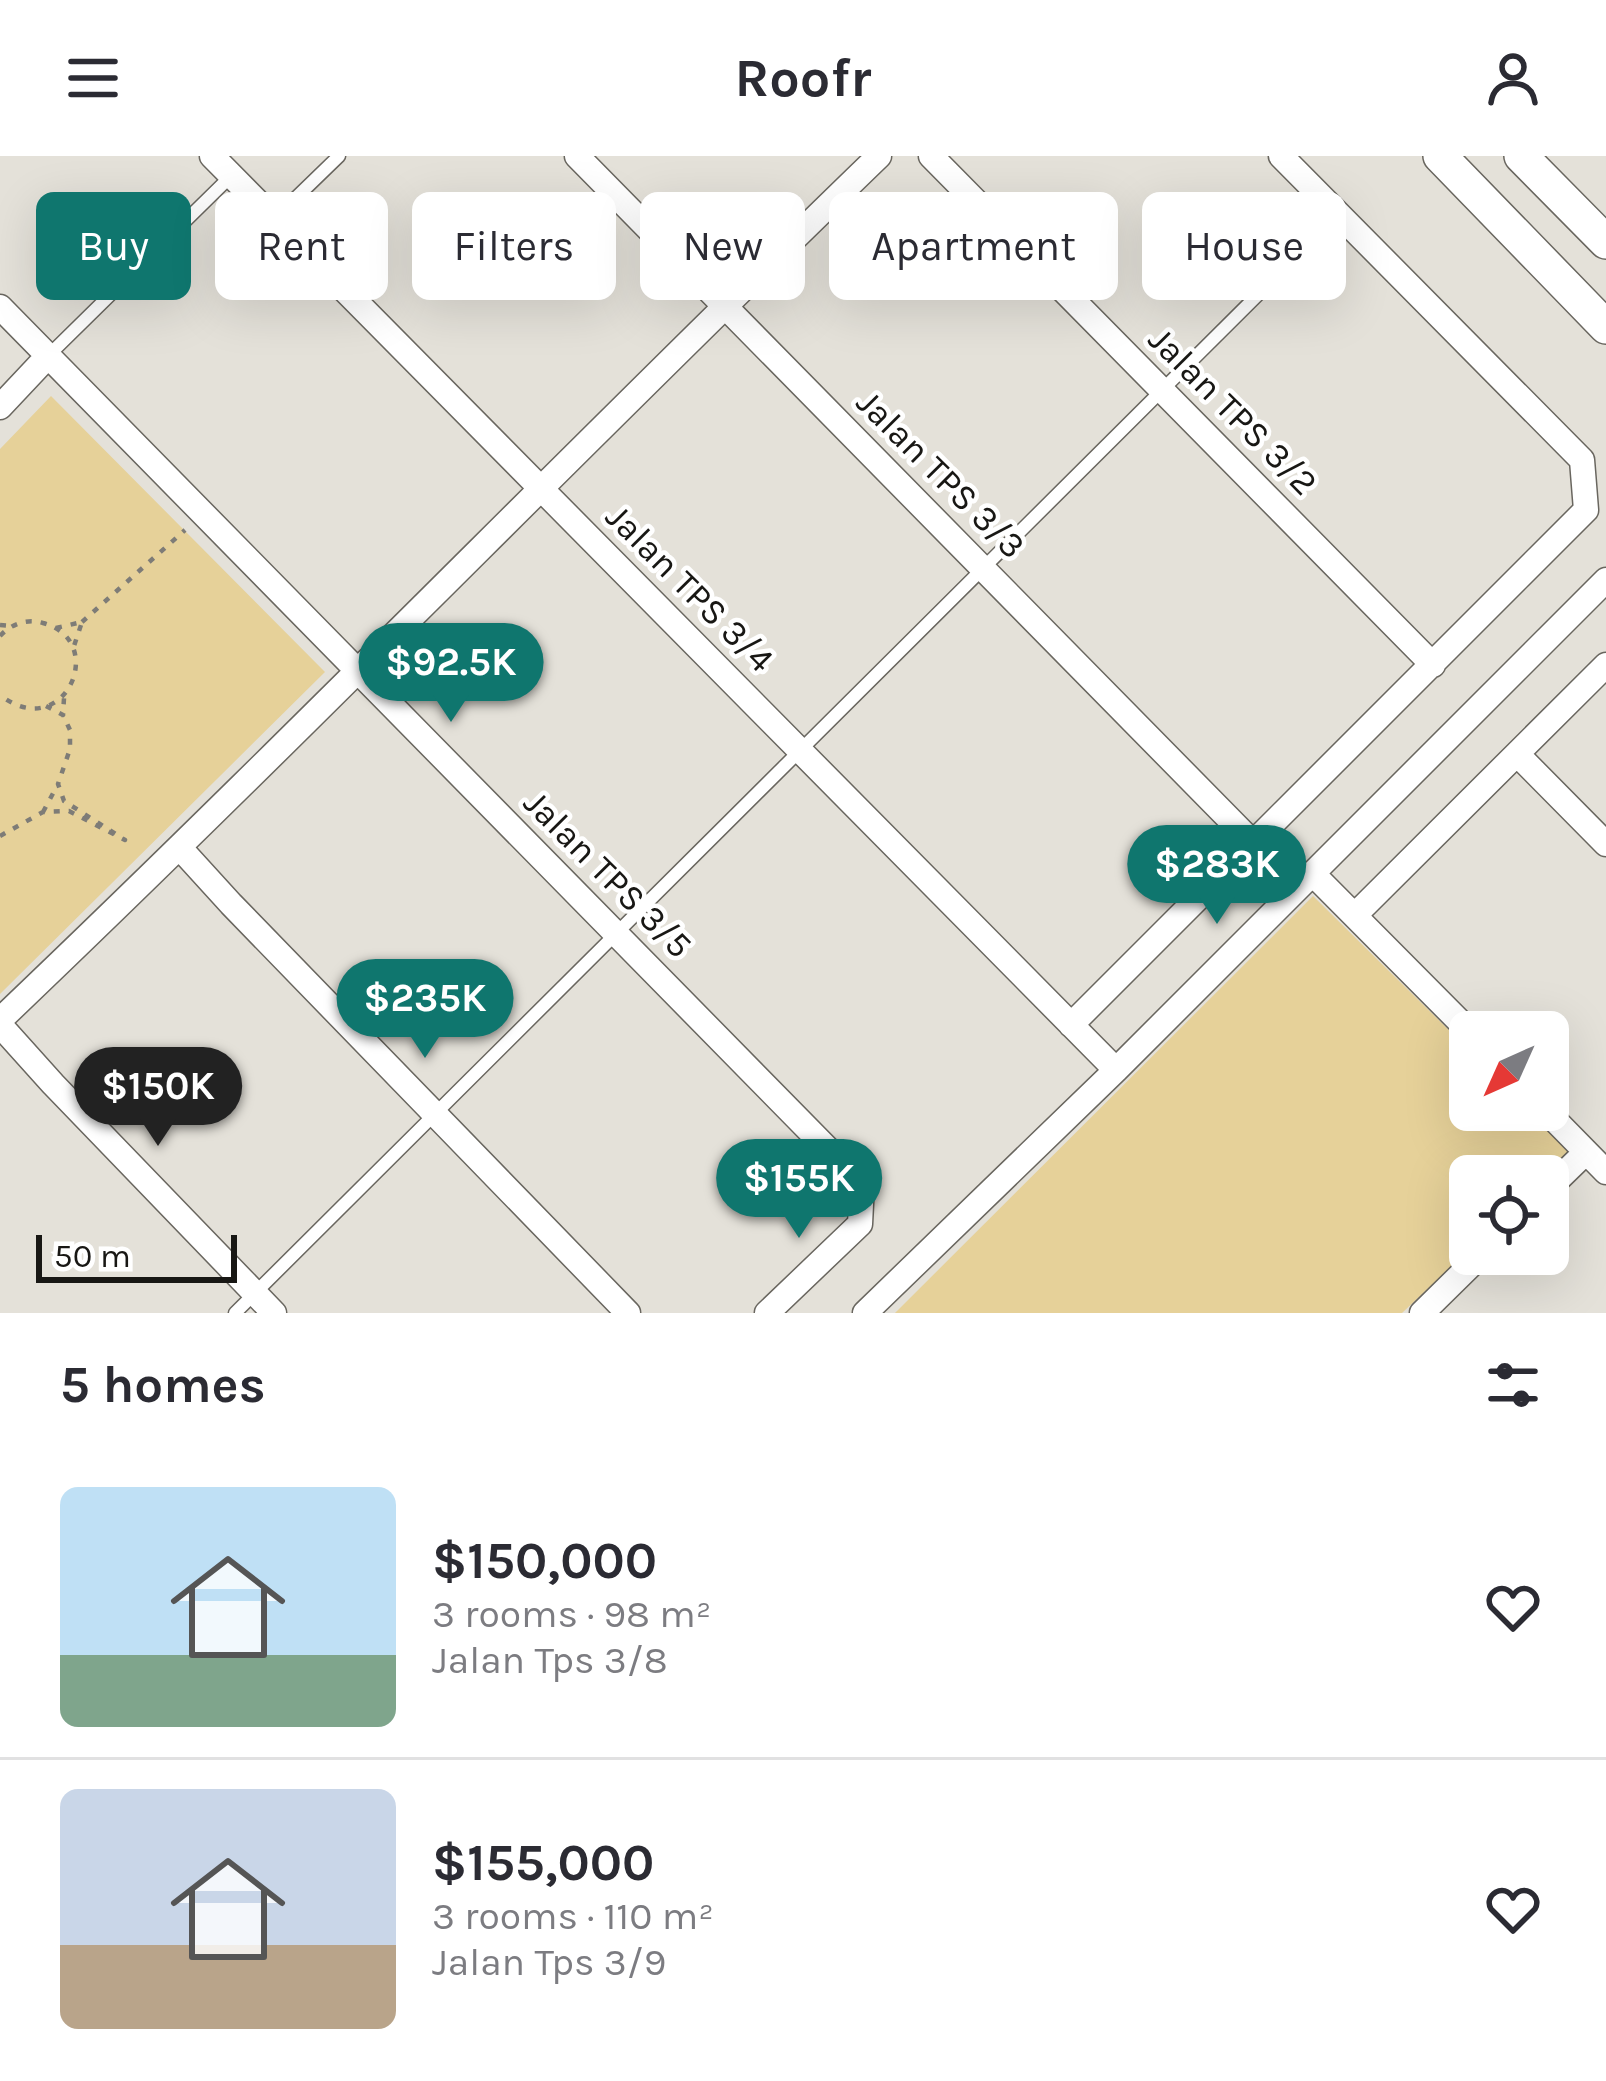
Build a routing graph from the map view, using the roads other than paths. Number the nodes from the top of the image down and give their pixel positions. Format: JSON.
{"nodes":[{"id":1,"x":212,"y":156,"type":"edge"},
{"id":2,"x":340,"y":156,"type":"edge"},
{"id":3,"x":577,"y":156,"type":"edge"},
{"id":4,"x":879,"y":156,"type":"edge"},
{"id":5,"x":931,"y":156,"type":"edge"},
{"id":6,"x":1281,"y":156,"type":"edge"},
{"id":7,"x":1440,"y":156,"type":"edge"},
{"id":8,"x":1521,"y":156,"type":"edge"},
{"id":9,"x":232,"y":176,"type":"junction"},
{"id":10,"x":248,"y":192,"type":"edge"},
{"id":11,"x":302,"y":192,"type":"edge"},
{"id":12,"x":1317,"y":192,"type":"edge"},
{"id":13,"x":1346,"y":221,"type":"edge"},
{"id":14,"x":1606,"y":242,"type":"edge"},
{"id":15,"x":354,"y":300,"type":"edge"},
{"id":16,"x":1253,"y":300,"type":"edge"},
{"id":17,"x":724,"y":305,"type":"junction"},
{"id":18,"x":0,"y":307,"type":"edge"},
{"id":19,"x":1606,"y":327,"type":"edge"},
{"id":20,"x":48,"y":356,"type":"junction"},
{"id":21,"x":1162,"y":391,"type":"junction"},
{"id":22,"x":0,"y":406,"type":"edge"},
{"id":23,"x":540,"y":488,"type":"junction"},
{"id":24,"x":984,"y":569,"type":"junction"},
{"id":25,"x":1606,"y":580,"type":"edge"},
{"id":26,"x":1433,"y":665,"type":"junction"},
{"id":27,"x":1606,"y":665,"type":"edge"},
{"id":28,"x":357,"y":672,"type":"junction"},
{"id":29,"x":801,"y":752,"type":"junction"},
{"id":30,"x":1517,"y":754,"type":"junction"},
{"id":31,"x":1253,"y":843,"type":"junction"},
{"id":32,"x":1606,"y":844,"type":"edge"},
{"id":33,"x":180,"y":848,"type":"junction"},
{"id":34,"x":1313,"y":874,"type":"junction"},
{"id":35,"x":1354,"y":915,"type":"junction"},
{"id":36,"x":619,"y":934,"type":"junction"},
{"id":37,"x":1449,"y":1011,"type":"edge"},
{"id":38,"x":0,"y":1023,"type":"edge"},
{"id":39,"x":1071,"y":1025,"type":"junction"},
{"id":40,"x":1116,"y":1070,"type":"junction"},
{"id":41,"x":434,"y":1114,"type":"junction"},
{"id":42,"x":1565,"y":1131,"type":"edge"},
{"id":43,"x":1586,"y":1153,"type":"junction"},
{"id":44,"x":1569,"y":1169,"type":"edge"},
{"id":45,"x":1606,"y":1172,"type":"edge"},
{"id":46,"x":1461,"y":1275,"type":"edge"},
{"id":47,"x":255,"y":1294,"type":"junction"},
{"id":48,"x":235,"y":1313,"type":"edge"},
{"id":49,"x":274,"y":1313,"type":"edge"},
{"id":50,"x":628,"y":1313,"type":"edge"},
{"id":51,"x":767,"y":1313,"type":"edge"},
{"id":52,"x":865,"y":1313,"type":"edge"},
{"id":53,"x":1422,"y":1313,"type":"edge"}],
"edges":[{"from":1,"to":9,"type":"street","name":"Jalan TPS 3/4"},
{"from":2,"to":11,"type":"lane"},
{"from":3,"to":17,"type":"street","name":"Jalan TPS 3/3"},
{"from":4,"to":17,"type":"street"},
{"from":5,"to":21,"type":"street","name":"Jalan TPS 3/2"},
{"from":6,"to":12,"type":"street"},
{"from":7,"to":19,"type":"street"},
{"from":8,"to":14,"type":"street"},
{"from":9,"to":10,"type":"street","name":"Jalan TPS 3/4"},
{"from":9,"to":20,"type":"lane"},
{"from":13,"to":26,"type":"street"},
{"from":15,"to":23,"type":"street","name":"Jalan TPS 3/4"},
{"from":16,"to":21,"type":"lane"},
{"from":17,"to":23,"type":"street"},
{"from":17,"to":24,"type":"street","name":"Jalan TPS 3/3"},
{"from":18,"to":20,"type":"street","name":"Jalan TPS 3/5"},
{"from":20,"to":22,"type":"street"},
{"from":20,"to":28,"type":"street","name":"Jalan TPS 3/5"},
{"from":21,"to":24,"type":"lane"},
{"from":21,"to":26,"type":"street","name":"Jalan TPS 3/2"},
{"from":23,"to":28,"type":"street"},
{"from":23,"to":29,"type":"street","name":"Jalan TPS 3/4"},
{"from":24,"to":29,"type":"lane"},
{"from":24,"to":31,"type":"street","name":"Jalan TPS 3/3"},
{"from":25,"to":34,"type":"street"},
{"from":26,"to":31,"type":"street"},
{"from":27,"to":30,"type":"street"},
{"from":28,"to":33,"type":"street"},
{"from":28,"to":36,"type":"street","name":"Jalan TPS 3/5"},
{"from":29,"to":36,"type":"lane"},
{"from":29,"to":39,"type":"street","name":"Jalan TPS 3/4"},
{"from":30,"to":32,"type":"street"},
{"from":30,"to":35,"type":"street"},
{"from":31,"to":39,"type":"street"},
{"from":33,"to":38,"type":"street"},
{"from":33,"to":41,"type":"street"},
{"from":34,"to":35,"type":"street"},
{"from":34,"to":40,"type":"street"},
{"from":35,"to":37,"type":"street"},
{"from":36,"to":41,"type":"lane"},
{"from":36,"to":51,"type":"street","name":"Jalan TPS 3/5"},
{"from":38,"to":47,"type":"street"},
{"from":39,"to":40,"type":"street","name":"Jalan TPS 3/4"},
{"from":40,"to":52,"type":"street"},
{"from":41,"to":47,"type":"lane"},
{"from":41,"to":50,"type":"street"},
{"from":42,"to":43,"type":"street"},
{"from":43,"to":44,"type":"street"},
{"from":43,"to":45,"type":"street"},
{"from":46,"to":53,"type":"street"},
{"from":47,"to":48,"type":"lane"},
{"from":47,"to":49,"type":"street"}]}
